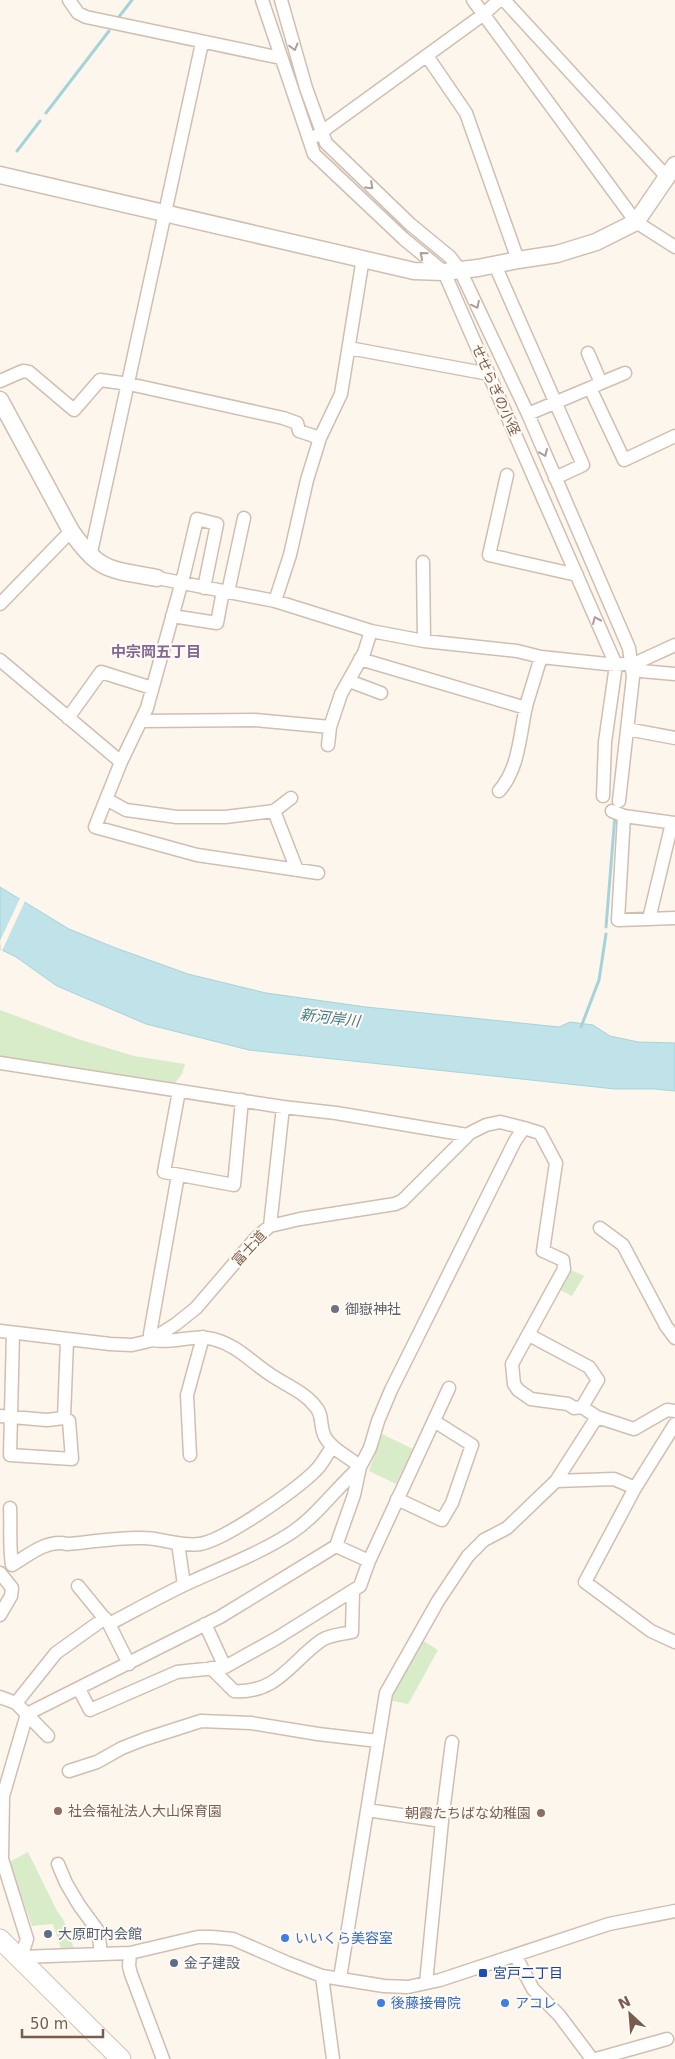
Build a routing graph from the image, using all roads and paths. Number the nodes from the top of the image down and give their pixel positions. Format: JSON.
{"nodes":[{"id":1,"x":69,"y":0,"type":"edge"},
{"id":2,"x":262,"y":0,"type":"edge"},
{"id":3,"x":282,"y":0,"type":"edge"},
{"id":4,"x":473,"y":0,"type":"edge"},
{"id":5,"x":499,"y":0,"type":"edge"},
{"id":6,"x":504,"y":0,"type":"edge"},
{"id":7,"x":484,"y":14,"type":"junction"},
{"id":8,"x":202,"y":43,"type":"junction"},
{"id":9,"x":427,"y":56,"type":"junction"},
{"id":10,"x":281,"y":58,"type":"junction"},
{"id":11,"x":317,"y":136,"type":"junction"},
{"id":12,"x":671,"y":170,"type":"edge"},
{"id":13,"x":0,"y":175,"type":"edge"},
{"id":14,"x":166,"y":213,"type":"junction"},
{"id":15,"x":636,"y":222,"type":"junction"},
{"id":16,"x":675,"y":247,"type":"edge"},
{"id":17,"x":362,"y":258,"type":"junction"},
{"id":18,"x":518,"y":260,"type":"junction"},
{"id":19,"x":495,"y":265,"type":"junction"},
{"id":20,"x":452,"y":271,"type":"junction"},
{"id":21,"x":349,"y":348,"type":"junction"},
{"id":22,"x":588,"y":353,"type":"dead end"},
{"id":23,"x":625,"y":373,"type":"dead end"},
{"id":24,"x":489,"y":374,"type":"junction"},
{"id":25,"x":0,"y":381,"type":"edge"},
{"id":26,"x":129,"y":384,"type":"junction"},
{"id":27,"x":595,"y":385,"type":"junction"},
{"id":28,"x":0,"y":400,"type":"edge"},
{"id":29,"x":556,"y":402,"type":"junction"},
{"id":30,"x":528,"y":414,"type":"junction"},
{"id":31,"x":675,"y":436,"type":"edge"},
{"id":32,"x":320,"y":438,"type":"junction"},
{"id":33,"x":507,"y":475,"type":"dead end"},
{"id":34,"x":554,"y":478,"type":"junction"},
{"id":35,"x":244,"y":518,"type":"dead end"},
{"id":36,"x":71,"y":530,"type":"junction"},
{"id":37,"x":90,"y":556,"type":"junction"},
{"id":38,"x":424,"y":562,"type":"dead end"},
{"id":39,"x":577,"y":575,"type":"junction"},
{"id":40,"x":157,"y":578,"type":"joint"},
{"id":41,"x":181,"y":584,"type":"junction"},
{"id":42,"x":204,"y":588,"type":"junction"},
{"id":43,"x":225,"y":592,"type":"junction"},
{"id":44,"x":274,"y":601,"type":"junction"},
{"id":45,"x":0,"y":604,"type":"edge"},
{"id":46,"x":172,"y":616,"type":"junction"},
{"id":47,"x":371,"y":631,"type":"junction"},
{"id":48,"x":424,"y":641,"type":"junction"},
{"id":49,"x":675,"y":645,"type":"edge"},
{"id":50,"x":541,"y":657,"type":"junction"},
{"id":51,"x":360,"y":659,"type":"junction"},
{"id":52,"x":0,"y":660,"type":"edge"},
{"id":53,"x":632,"y":662,"type":"junction"},
{"id":54,"x":616,"y":665,"type":"junction"},
{"id":55,"x":675,"y":674,"type":"edge"},
{"id":56,"x":349,"y":681,"type":"junction"},
{"id":57,"x":152,"y":688,"type":"junction"},
{"id":58,"x":381,"y":693,"type":"dead end"},
{"id":59,"x":526,"y":708,"type":"junction"},
{"id":60,"x":68,"y":718,"type":"junction"},
{"id":61,"x":142,"y":722,"type":"junction"},
{"id":62,"x":330,"y":727,"type":"junction"},
{"id":63,"x":627,"y":729,"type":"junction"},
{"id":64,"x":675,"y":738,"type":"edge"},
{"id":65,"x":328,"y":745,"type":"dead end"},
{"id":66,"x":121,"y":762,"type":"junction"},
{"id":67,"x":499,"y":791,"type":"dead end"},
{"id":68,"x":602,"y":796,"type":"dead end"},
{"id":69,"x":291,"y":798,"type":"dead end"},
{"id":70,"x":106,"y":799,"type":"junction"},
{"id":71,"x":618,"y":809,"type":"junction"},
{"id":72,"x":274,"y":811,"type":"junction"},
{"id":73,"x":674,"y":823,"type":"edge"},
{"id":74,"x":297,"y":870,"type":"junction"},
{"id":75,"x":318,"y":873,"type":"dead end"},
{"id":76,"x":675,"y":918,"type":"edge"},
{"id":77,"x":649,"y":919,"type":"junction"},
{"id":78,"x":0,"y":1063,"type":"edge"},
{"id":79,"x":179,"y":1091,"type":"junction"},
{"id":80,"x":242,"y":1100,"type":"junction"},
{"id":81,"x":283,"y":1107,"type":"junction"},
{"id":82,"x":524,"y":1128,"type":"junction"},
{"id":83,"x":467,"y":1135,"type":"junction"},
{"id":84,"x":178,"y":1175,"type":"junction"},
{"id":85,"x":270,"y":1226,"type":"junction"},
{"id":86,"x":600,"y":1228,"type":"dead end"},
{"id":87,"x":6,"y":1332,"type":"edge"},
{"id":88,"x":528,"y":1335,"type":"junction"},
{"id":89,"x":203,"y":1337,"type":"junction"},
{"id":90,"x":675,"y":1338,"type":"edge"},
{"id":91,"x":67,"y":1340,"type":"junction"},
{"id":92,"x":152,"y":1340,"type":"junction"},
{"id":93,"x":449,"y":1388,"type":"dead end"},
{"id":94,"x":582,"y":1407,"type":"junction"},
{"id":95,"x":675,"y":1411,"type":"edge"},
{"id":96,"x":6,"y":1417,"type":"edge"},
{"id":97,"x":64,"y":1418,"type":"junction"},
{"id":98,"x":597,"y":1418,"type":"junction"},
{"id":99,"x":434,"y":1421,"type":"junction"},
{"id":100,"x":675,"y":1424,"type":"edge"},
{"id":101,"x":333,"y":1446,"type":"junction"},
{"id":102,"x":190,"y":1455,"type":"dead end"},
{"id":103,"x":360,"y":1468,"type":"junction"},
{"id":104,"x":556,"y":1481,"type":"junction"},
{"id":105,"x":635,"y":1488,"type":"junction"},
{"id":106,"x":398,"y":1499,"type":"junction"},
{"id":107,"x":10,"y":1508,"type":"dead end"},
{"id":108,"x":178,"y":1543,"type":"junction"},
{"id":109,"x":336,"y":1546,"type":"junction"},
{"id":110,"x":369,"y":1561,"type":"junction"},
{"id":111,"x":12,"y":1565,"type":"junction"},
{"id":112,"x":0,"y":1572,"type":"edge"},
{"id":113,"x":184,"y":1585,"type":"junction"},
{"id":114,"x":78,"y":1586,"type":"dead end"},
{"id":115,"x":353,"y":1591,"type":"junction"},
{"id":116,"x":0,"y":1615,"type":"edge"},
{"id":117,"x":107,"y":1621,"type":"junction"},
{"id":118,"x":205,"y":1624,"type":"junction"},
{"id":119,"x":675,"y":1642,"type":"edge"},
{"id":120,"x":129,"y":1664,"type":"junction"},
{"id":121,"x":225,"y":1667,"type":"junction"},
{"id":122,"x":211,"y":1668,"type":"junction"},
{"id":123,"x":79,"y":1689,"type":"junction"},
{"id":124,"x":0,"y":1697,"type":"edge"},
{"id":125,"x":16,"y":1703,"type":"junction"},
{"id":126,"x":27,"y":1714,"type":"junction"},
{"id":127,"x":48,"y":1736,"type":"dead end"},
{"id":128,"x":378,"y":1741,"type":"junction"},
{"id":129,"x":452,"y":1742,"type":"dead end"},
{"id":130,"x":69,"y":1771,"type":"dead end"},
{"id":131,"x":367,"y":1810,"type":"junction"},
{"id":132,"x":442,"y":1821,"type":"junction"},
{"id":133,"x":58,"y":1864,"type":"dead end"},
{"id":134,"x":2,"y":1865,"type":"edge"},
{"id":135,"x":675,"y":1911,"type":"edge"},
{"id":136,"x":0,"y":1939,"type":"edge"},
{"id":137,"x":130,"y":1952,"type":"junction"},
{"id":138,"x":101,"y":1953,"type":"junction"},
{"id":139,"x":515,"y":1955,"type":"junction"},
{"id":140,"x":21,"y":1958,"type":"junction"},
{"id":141,"x":322,"y":1976,"type":"junction"},
{"id":142,"x":340,"y":1978,"type":"junction"},
{"id":143,"x":426,"y":1983,"type":"junction"},
{"id":144,"x":667,"y":2039,"type":"dead end"},
{"id":145,"x":121,"y":2059,"type":"edge"},
{"id":146,"x":163,"y":2059,"type":"edge"},
{"id":147,"x":333,"y":2059,"type":"edge"},
{"id":148,"x":592,"y":2059,"type":"edge"},
{"id":149,"x":596,"y":2059,"type":"edge"}],
"edges":[{"from":1,"to":8,"type":"street"},
{"from":2,"to":10,"type":"street"},
{"from":3,"to":11,"type":"street","one_way":true},
{"from":4,"to":7,"type":"street"},
{"from":5,"to":7,"type":"street"},
{"from":6,"to":12,"type":"street"},
{"from":7,"to":9,"type":"street"},
{"from":7,"to":15,"type":"street"},
{"from":8,"to":10,"type":"street"},
{"from":8,"to":14,"type":"street"},
{"from":9,"to":11,"type":"street"},
{"from":9,"to":18,"type":"street"},
{"from":10,"to":11,"type":"street"},
{"from":11,"to":20,"type":"street","one_way":true},
{"from":20,"to":11,"type":"street","name":"せせらぎの小径","one_way":true},
{"from":12,"to":15,"type":"street"},
{"from":13,"to":14,"type":"street"},
{"from":14,"to":17,"type":"street"},
{"from":14,"to":26,"type":"street"},
{"from":15,"to":16,"type":"street"},
{"from":15,"to":18,"type":"street"},
{"from":17,"to":20,"type":"street"},
{"from":17,"to":21,"type":"street"},
{"from":18,"to":19,"type":"street"},
{"from":19,"to":20,"type":"street"},
{"from":19,"to":29,"type":"street"},
{"from":20,"to":24,"type":"street","name":"せせらぎの小径"},
{"from":20,"to":30,"type":"street","one_way":true},
{"from":21,"to":24,"type":"street"},
{"from":21,"to":32,"type":"street"},
{"from":22,"to":27,"type":"street"},
{"from":23,"to":27,"type":"street"},
{"from":24,"to":39,"type":"street","name":"せせらぎの小径"},
{"from":25,"to":26,"type":"street"},
{"from":26,"to":32,"type":"street"},
{"from":26,"to":37,"type":"street"},
{"from":27,"to":29,"type":"street"},
{"from":27,"to":31,"type":"street"},
{"from":28,"to":36,"type":"street"},
{"from":29,"to":30,"type":"street"},
{"from":29,"to":34,"type":"street"},
{"from":30,"to":34,"type":"street","one_way":true},
{"from":32,"to":44,"type":"street"},
{"from":33,"to":39,"type":"street"},
{"from":34,"to":53,"type":"street"},
{"from":35,"to":43,"type":"street"},
{"from":36,"to":37,"type":"street"},
{"from":36,"to":45,"type":"street"},
{"from":37,"to":40,"type":"street"},
{"from":38,"to":48,"type":"street"},
{"from":54,"to":39,"type":"street","name":"せせらぎの小径","one_way":true},
{"from":40,"to":41,"type":"street"},
{"from":41,"to":42,"type":"street"},
{"from":41,"to":42,"type":"street"},
{"from":41,"to":46,"type":"street"},
{"from":42,"to":43,"type":"street"},
{"from":43,"to":44,"type":"street"},
{"from":43,"to":46,"type":"street"},
{"from":44,"to":47,"type":"street"},
{"from":46,"to":57,"type":"street"},
{"from":47,"to":48,"type":"street"},
{"from":47,"to":51,"type":"street"},
{"from":48,"to":50,"type":"street"},
{"from":49,"to":53,"type":"street"},
{"from":50,"to":54,"type":"street"},
{"from":50,"to":59,"type":"street"},
{"from":51,"to":56,"type":"street"},
{"from":51,"to":59,"type":"street"},
{"from":52,"to":60,"type":"street"},
{"from":53,"to":54,"type":"street"},
{"from":53,"to":55,"type":"street"},
{"from":53,"to":63,"type":"street"},
{"from":54,"to":68,"type":"street"},
{"from":56,"to":58,"type":"street"},
{"from":56,"to":62,"type":"street"},
{"from":57,"to":60,"type":"street"},
{"from":57,"to":61,"type":"street"},
{"from":59,"to":67,"type":"street"},
{"from":60,"to":66,"type":"street"},
{"from":61,"to":62,"type":"street"},
{"from":61,"to":66,"type":"street"},
{"from":62,"to":65,"type":"street"},
{"from":63,"to":64,"type":"street"},
{"from":63,"to":71,"type":"street"},
{"from":66,"to":70,"type":"street"},
{"from":69,"to":72,"type":"street"},
{"from":70,"to":72,"type":"street"},
{"from":70,"to":74,"type":"street"},
{"from":71,"to":73,"type":"street"},
{"from":71,"to":77,"type":"street"},
{"from":72,"to":74,"type":"street"},
{"from":73,"to":77,"type":"street"},
{"from":74,"to":75,"type":"street"},
{"from":76,"to":77,"type":"street"},
{"from":78,"to":79,"type":"street"},
{"from":79,"to":80,"type":"street"},
{"from":79,"to":84,"type":"street"},
{"from":80,"to":81,"type":"street"},
{"from":80,"to":84,"type":"street"},
{"from":81,"to":83,"type":"street"},
{"from":81,"to":85,"type":"street"},
{"from":82,"to":83,"type":"street","name":"富士道"},
{"from":82,"to":88,"type":"street","name":"富士道"},
{"from":82,"to":103,"type":"street"},
{"from":83,"to":85,"type":"street","name":"富士道"},
{"from":84,"to":92,"type":"street"},
{"from":85,"to":92,"type":"street","name":"富士道"},
{"from":86,"to":90,"type":"street"},
{"from":87,"to":91,"type":"street","name":"富士道"},
{"from":87,"to":96,"type":"street"},
{"from":88,"to":94,"type":"street"},
{"from":88,"to":94,"type":"street"},
{"from":89,"to":92,"type":"street"},
{"from":89,"to":101,"type":"street"},
{"from":89,"to":102,"type":"street"},
{"from":91,"to":92,"type":"street","name":"富士道"},
{"from":91,"to":97,"type":"street"},
{"from":93,"to":99,"type":"street"},
{"from":94,"to":98,"type":"street"},
{"from":95,"to":98,"type":"street"},
{"from":96,"to":97,"type":"street"},
{"from":96,"to":97,"type":"street"},
{"from":98,"to":104,"type":"street"},
{"from":99,"to":106,"type":"street"},
{"from":99,"to":106,"type":"street"},
{"from":100,"to":105,"type":"street"},
{"from":101,"to":103,"type":"street"},
{"from":101,"to":108,"type":"street"},
{"from":103,"to":109,"type":"street"},
{"from":103,"to":113,"type":"street"},
{"from":104,"to":105,"type":"street"},
{"from":104,"to":128,"type":"street"},
{"from":105,"to":119,"type":"street"},
{"from":106,"to":110,"type":"street"},
{"from":107,"to":111,"type":"street"},
{"from":108,"to":111,"type":"street"},
{"from":108,"to":113,"type":"street"},
{"from":109,"to":110,"type":"street"},
{"from":109,"to":118,"type":"street"},
{"from":110,"to":115,"type":"street"},
{"from":111,"to":112,"type":"street"},
{"from":112,"to":116,"type":"street"},
{"from":113,"to":117,"type":"street"},
{"from":114,"to":117,"type":"street"},
{"from":115,"to":121,"type":"street"},
{"from":115,"to":122,"type":"street"},
{"from":117,"to":120,"type":"street"},
{"from":117,"to":125,"type":"street"},
{"from":118,"to":120,"type":"street"},
{"from":118,"to":121,"type":"street"},
{"from":120,"to":123,"type":"street"},
{"from":121,"to":122,"type":"street"},
{"from":122,"to":123,"type":"street"},
{"from":123,"to":126,"type":"street"},
{"from":124,"to":125,"type":"street"},
{"from":125,"to":126,"type":"street"},
{"from":126,"to":127,"type":"street"},
{"from":126,"to":134,"type":"street"},
{"from":128,"to":130,"type":"street"},
{"from":128,"to":131,"type":"street"},
{"from":129,"to":132,"type":"street"},
{"from":131,"to":132,"type":"street"},
{"from":131,"to":142,"type":"street"},
{"from":132,"to":143,"type":"street"},
{"from":133,"to":138,"type":"street"},
{"from":134,"to":140,"type":"street"},
{"from":135,"to":139,"type":"street"},
{"from":136,"to":140,"type":"main road"},
{"from":137,"to":138,"type":"street"},
{"from":137,"to":141,"type":"street"},
{"from":137,"to":146,"type":"street"},
{"from":138,"to":140,"type":"street"},
{"from":139,"to":143,"type":"street"},
{"from":139,"to":148,"type":"street"},
{"from":140,"to":145,"type":"main road"},
{"from":141,"to":142,"type":"street"},
{"from":141,"to":147,"type":"street"},
{"from":142,"to":143,"type":"street"},
{"from":144,"to":149,"type":"street"}]}
